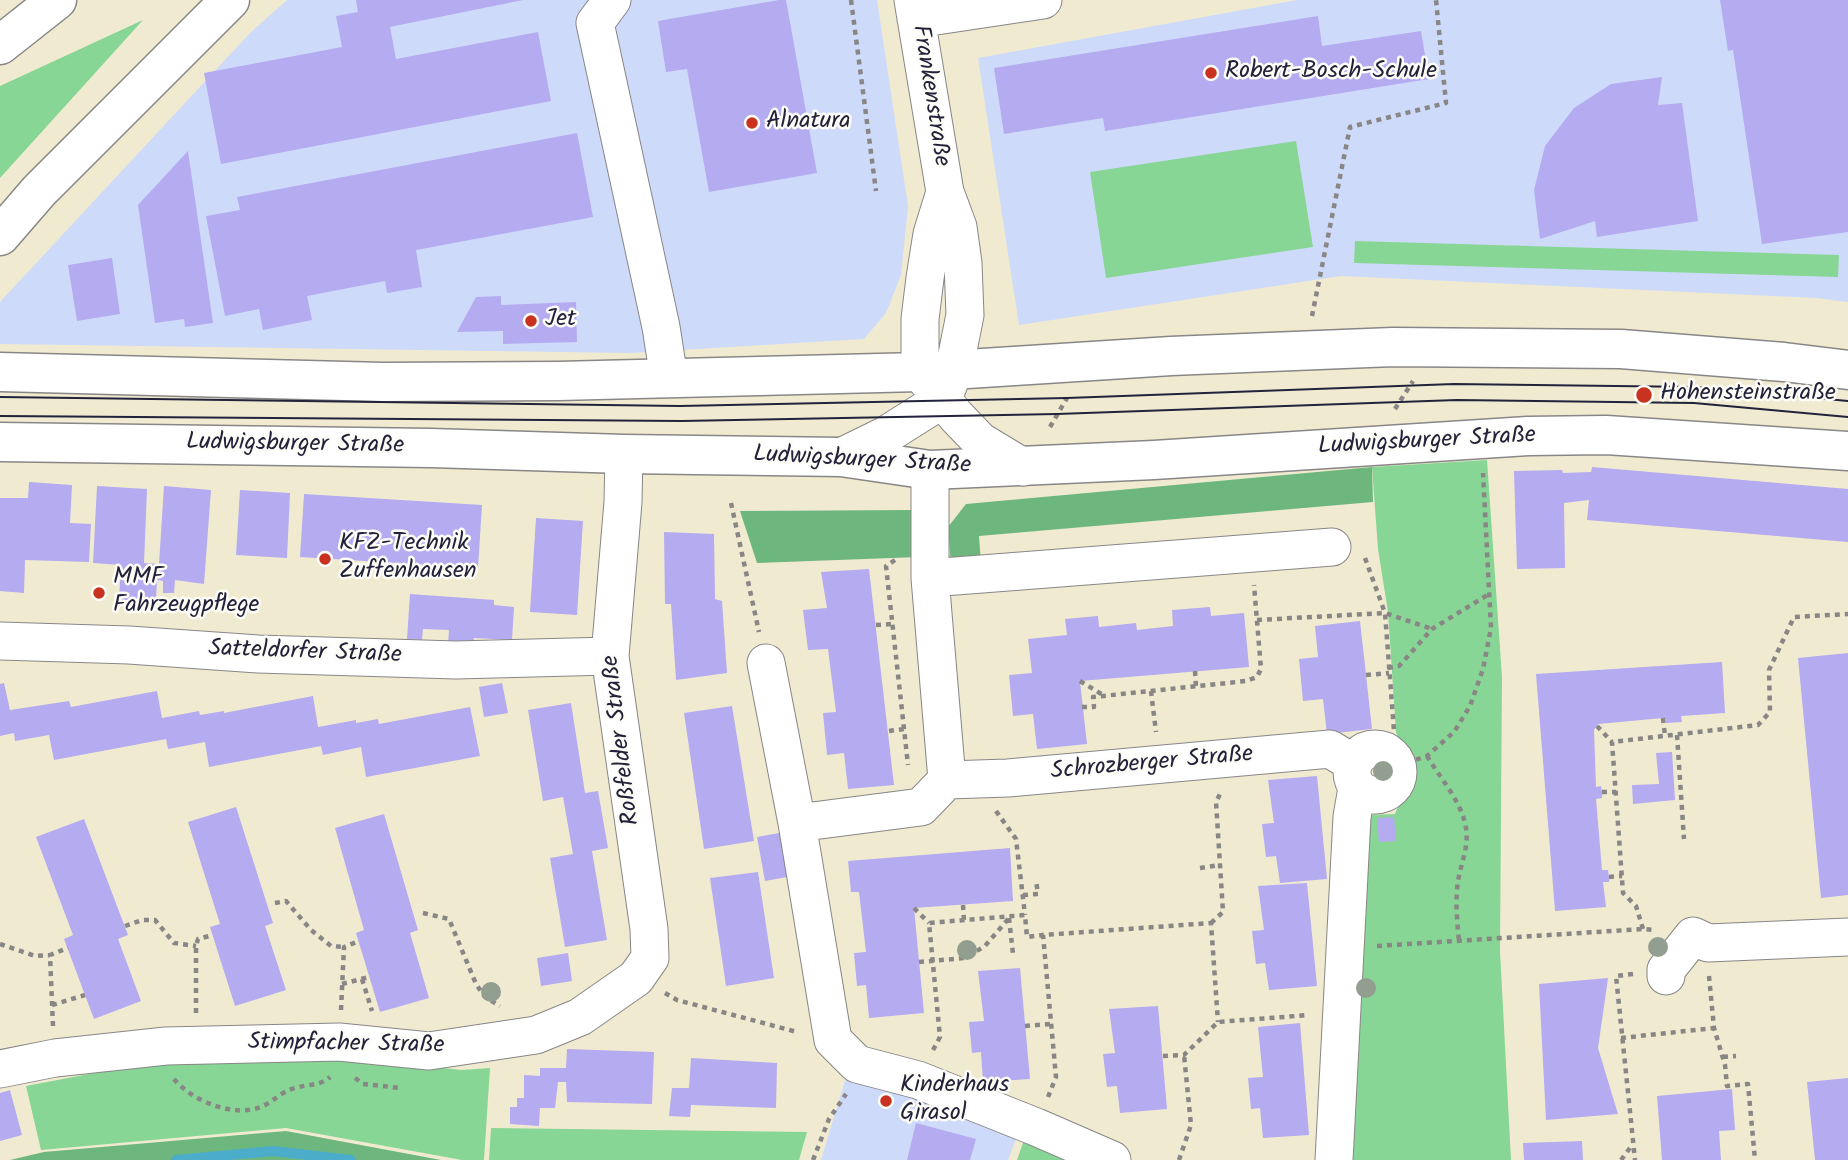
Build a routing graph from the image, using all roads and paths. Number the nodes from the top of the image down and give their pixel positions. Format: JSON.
{"nodes":[{"id":1,"x":57,"y":0,"type":"edge"},
{"id":2,"x":230,"y":0,"type":"edge"},
{"id":3,"x":612,"y":0,"type":"edge"},
{"id":4,"x":851,"y":0,"type":"edge"},
{"id":5,"x":1043,"y":0,"type":"edge"},
{"id":6,"x":1436,"y":0,"type":"edge"},
{"id":7,"x":914,"y":10,"type":"edge"},
{"id":8,"x":0,"y":45,"type":"edge"},
{"id":9,"x":876,"y":191,"type":"dead end"},
{"id":10,"x":0,"y":236,"type":"edge"},
{"id":11,"x":1311,"y":321,"type":"dead end"},
{"id":12,"x":1848,"y":370,"type":"edge"},
{"id":13,"x":0,"y":372,"type":"edge"},
{"id":14,"x":669,"y":378,"type":"junction"},
{"id":15,"x":1415,"y":378,"type":"dead end"},
{"id":16,"x":939,"y":380,"type":"junction"},
{"id":17,"x":1071,"y":391,"type":"dead end"},
{"id":18,"x":1390,"y":417,"type":"dead end"},
{"id":19,"x":1050,"y":428,"type":"dead end"},
{"id":20,"x":1481,"y":438,"type":"junction"},
{"id":21,"x":0,"y":442,"type":"edge"},
{"id":22,"x":1848,"y":451,"type":"edge"},
{"id":23,"x":624,"y":454,"type":"junction"},
{"id":24,"x":841,"y":457,"type":"junction"},
{"id":25,"x":1023,"y":467,"type":"junction"},
{"id":26,"x":930,"y":470,"type":"junction"},
{"id":27,"x":731,"y":503,"type":"dead end"},
{"id":28,"x":1332,"y":547,"type":"joint"},
{"id":29,"x":1251,"y":553,"type":"junction"},
{"id":30,"x":930,"y":578,"type":"junction"},
{"id":31,"x":1489,"y":594,"type":"junction"},
{"id":32,"x":1385,"y":613,"type":"junction"},
{"id":33,"x":1848,"y":614,"type":"edge"},
{"id":34,"x":1257,"y":620,"type":"junction"},
{"id":35,"x":892,"y":624,"type":"dead end"},
{"id":36,"x":876,"y":625,"type":"dead end"},
{"id":37,"x":1432,"y":629,"type":"junction"},
{"id":38,"x":0,"y":642,"type":"edge"},
{"id":39,"x":610,"y":656,"type":"junction"},
{"id":40,"x":766,"y":663,"type":"joint"},
{"id":41,"x":1195,"y":671,"type":"dead end"},
{"id":42,"x":1389,"y":671,"type":"junction"},
{"id":43,"x":1366,"y":675,"type":"dead end"},
{"id":44,"x":1080,"y":681,"type":"dead end"},
{"id":45,"x":1196,"y":687,"type":"junction"},
{"id":46,"x":1151,"y":691,"type":"junction"},
{"id":47,"x":1104,"y":695,"type":"junction"},
{"id":48,"x":1083,"y":707,"type":"dead end"},
{"id":49,"x":1663,"y":718,"type":"dead end"},
{"id":50,"x":1597,"y":726,"type":"dead end"},
{"id":51,"x":904,"y":729,"type":"dead end"},
{"id":52,"x":1155,"y":729,"type":"dead end"},
{"id":53,"x":889,"y":731,"type":"dead end"},
{"id":54,"x":1677,"y":735,"type":"junction"},
{"id":55,"x":1665,"y":736,"type":"junction"},
{"id":56,"x":1612,"y":742,"type":"junction"},
{"id":57,"x":1241,"y":757,"type":"junction"},
{"id":58,"x":1384,"y":765,"type":"junction"},
{"id":59,"x":960,"y":780,"type":"junction"},
{"id":60,"x":1602,"y":792,"type":"dead end"},
{"id":61,"x":1616,"y":792,"type":"junction"},
{"id":62,"x":797,"y":822,"type":"junction"},
{"id":63,"x":1684,"y":839,"type":"dead end"},
{"id":64,"x":1220,"y":865,"type":"junction"},
{"id":65,"x":1200,"y":868,"type":"dead end"},
{"id":66,"x":1622,"y":876,"type":"junction"},
{"id":67,"x":1609,"y":877,"type":"dead end"},
{"id":68,"x":1036,"y":880,"type":"dead end"},
{"id":69,"x":1023,"y":895,"type":"junction"},
{"id":70,"x":275,"y":903,"type":"dead end"},
{"id":71,"x":962,"y":905,"type":"dead end"},
{"id":72,"x":914,"y":908,"type":"dead end"},
{"id":73,"x":423,"y":913,"type":"dead end"},
{"id":74,"x":1025,"y":915,"type":"junction"},
{"id":75,"x":1009,"y":917,"type":"junction"},
{"id":76,"x":964,"y":921,"type":"junction"},
{"id":77,"x":929,"y":923,"type":"junction"},
{"id":78,"x":1211,"y":923,"type":"junction"},
{"id":79,"x":125,"y":926,"type":"dead end"},
{"id":80,"x":1643,"y":929,"type":"junction"},
{"id":81,"x":213,"y":935,"type":"dead end"},
{"id":82,"x":1043,"y":935,"type":"junction"},
{"id":83,"x":1693,"y":936,"type":"junction"},
{"id":84,"x":1848,"y":937,"type":"edge"},
{"id":85,"x":359,"y":941,"type":"dead end"},
{"id":86,"x":1459,"y":941,"type":"junction"},
{"id":87,"x":0,"y":944,"type":"edge"},
{"id":88,"x":196,"y":946,"type":"junction"},
{"id":89,"x":344,"y":947,"type":"junction"},
{"id":90,"x":68,"y":948,"type":"dead end"},
{"id":91,"x":1345,"y":948,"type":"junction"},
{"id":92,"x":1013,"y":954,"type":"dead end"},
{"id":93,"x":50,"y":955,"type":"junction"},
{"id":94,"x":932,"y":960,"type":"junction"},
{"id":95,"x":919,"y":962,"type":"dead end"},
{"id":96,"x":1666,"y":976,"type":"dead end"},
{"id":97,"x":369,"y":977,"type":"dead end"},
{"id":98,"x":636,"y":978,"type":"junction"},
{"id":99,"x":1710,"y":983,"type":"dead end"},
{"id":100,"x":342,"y":984,"type":"junction"},
{"id":101,"x":1618,"y":987,"type":"dead end"},
{"id":102,"x":85,"y":995,"type":"dead end"},
{"id":103,"x":52,"y":1005,"type":"junction"},
{"id":104,"x":1342,"y":1013,"type":"junction"},
{"id":105,"x":1218,"y":1023,"type":"junction"},
{"id":106,"x":1051,"y":1024,"type":"junction"},
{"id":107,"x":1026,"y":1026,"type":"dead end"},
{"id":108,"x":1714,"y":1028,"type":"junction"},
{"id":109,"x":536,"y":1035,"type":"junction"},
{"id":110,"x":1621,"y":1038,"type":"junction"},
{"id":111,"x":196,"y":1045,"type":"junction"},
{"id":112,"x":340,"y":1051,"type":"junction"},
{"id":113,"x":845,"y":1052,"type":"junction"},
{"id":114,"x":1184,"y":1055,"type":"junction"},
{"id":115,"x":1163,"y":1056,"type":"dead end"},
{"id":116,"x":1737,"y":1056,"type":"dead end"},
{"id":117,"x":1723,"y":1057,"type":"junction"},
{"id":118,"x":55,"y":1058,"type":"junction"},
{"id":119,"x":0,"y":1069,"type":"edge"},
{"id":120,"x":171,"y":1074,"type":"dead end"},
{"id":121,"x":918,"y":1080,"type":"junction"},
{"id":122,"x":401,"y":1088,"type":"dead end"},
{"id":123,"x":1036,"y":1127,"type":"junction"},
{"id":124,"x":1633,"y":1144,"type":"junction"},
{"id":125,"x":813,"y":1160,"type":"edge"},
{"id":126,"x":1112,"y":1160,"type":"edge"},
{"id":127,"x":1180,"y":1160,"type":"edge"},
{"id":128,"x":1334,"y":1160,"type":"edge"},
{"id":129,"x":1621,"y":1160,"type":"edge"},
{"id":130,"x":1635,"y":1160,"type":"edge"},
{"id":131,"x":1755,"y":1160,"type":"edge"}],
"edges":[{"from":1,"to":8,"type":"main road"},
{"from":2,"to":10,"type":"main road"},
{"from":3,"to":14,"type":"street"},
{"from":4,"to":9,"type":"path"},
{"from":5,"to":7,"type":"street"},
{"from":6,"to":11,"type":"path"},
{"from":7,"to":16,"type":"street","name":"Frankenstraße"},
{"from":12,"to":16,"type":"main road"},
{"from":13,"to":14,"type":"main road"},
{"from":14,"to":16,"type":"main road"},
{"from":15,"to":18,"type":"path"},
{"from":16,"to":24,"type":"street"},
{"from":16,"to":25,"type":"street"},
{"from":17,"to":19,"type":"path"},
{"from":20,"to":22,"type":"main road","name":"Ludwigsburger Straße"},
{"from":20,"to":25,"type":"main road","name":"Ludwigsburger Straße"},
{"from":20,"to":31,"type":"path"},
{"from":21,"to":23,"type":"main road","name":"Ludwigsburger Straße"},
{"from":23,"to":24,"type":"main road","name":"Ludwigsburger Straße"},
{"from":23,"to":39,"type":"street","name":"Roßfelder Straße"},
{"from":24,"to":26,"type":"main road","name":"Ludwigsburger Straße"},
{"from":25,"to":26,"type":"main road","name":"Ludwigsburger Straße"},
{"from":26,"to":30,"type":"street"},
{"from":27,"to":40,"type":"path"},
{"from":28,"to":29,"type":"street"},
{"from":28,"to":32,"type":"path"},
{"from":29,"to":30,"type":"street"},
{"from":29,"to":34,"type":"path"},
{"from":30,"to":59,"type":"street"},
{"from":31,"to":37,"type":"path"},
{"from":31,"to":58,"type":"path"},
{"from":32,"to":34,"type":"path"},
{"from":32,"to":37,"type":"path"},
{"from":32,"to":42,"type":"path"},
{"from":33,"to":54,"type":"path"},
{"from":34,"to":45,"type":"path"},
{"from":35,"to":36,"type":"path"},
{"from":37,"to":42,"type":"path"},
{"from":38,"to":39,"type":"street","name":"Satteldorfer Straße"},
{"from":39,"to":98,"type":"street","name":"Roßfelder Straße"},
{"from":40,"to":62,"type":"street"},
{"from":41,"to":45,"type":"path"},
{"from":42,"to":43,"type":"path"},
{"from":42,"to":58,"type":"path"},
{"from":44,"to":47,"type":"path"},
{"from":45,"to":46,"type":"path"},
{"from":46,"to":47,"type":"path"},
{"from":46,"to":52,"type":"path"},
{"from":47,"to":48,"type":"path"},
{"from":49,"to":55,"type":"path"},
{"from":50,"to":56,"type":"path"},
{"from":51,"to":53,"type":"path"},
{"from":54,"to":55,"type":"path"},
{"from":54,"to":63,"type":"path"},
{"from":55,"to":56,"type":"path"},
{"from":56,"to":61,"type":"path"},
{"from":57,"to":58,"type":"street","name":"Schrozberger Straße"},
{"from":57,"to":59,"type":"street","name":"Schrozberger Straße"},
{"from":57,"to":64,"type":"path"},
{"from":58,"to":86,"type":"path"},
{"from":58,"to":91,"type":"street"},
{"from":59,"to":62,"type":"street"},
{"from":59,"to":69,"type":"path"},
{"from":60,"to":61,"type":"path"},
{"from":61,"to":66,"type":"path"},
{"from":62,"to":113,"type":"street"},
{"from":64,"to":65,"type":"path"},
{"from":64,"to":78,"type":"path"},
{"from":66,"to":67,"type":"path"},
{"from":66,"to":80,"type":"path"},
{"from":68,"to":69,"type":"path"},
{"from":69,"to":74,"type":"path"},
{"from":70,"to":89,"type":"path"},
{"from":71,"to":76,"type":"path"},
{"from":72,"to":77,"type":"path"},
{"from":73,"to":109,"type":"path"},
{"from":74,"to":75,"type":"path"},
{"from":74,"to":82,"type":"path"},
{"from":75,"to":76,"type":"path"},
{"from":75,"to":92,"type":"path"},
{"from":75,"to":94,"type":"path"},
{"from":76,"to":77,"type":"path"},
{"from":77,"to":94,"type":"path"},
{"from":78,"to":82,"type":"path"},
{"from":78,"to":105,"type":"path"},
{"from":79,"to":88,"type":"path"},
{"from":80,"to":83,"type":"path"},
{"from":80,"to":86,"type":"path"},
{"from":81,"to":88,"type":"path"},
{"from":82,"to":106,"type":"path"},
{"from":83,"to":84,"type":"street"},
{"from":83,"to":96,"type":"street"},
{"from":85,"to":89,"type":"path"},
{"from":86,"to":91,"type":"path"},
{"from":87,"to":93,"type":"path"},
{"from":88,"to":111,"type":"path"},
{"from":89,"to":100,"type":"path"},
{"from":90,"to":93,"type":"path"},
{"from":91,"to":104,"type":"street"},
{"from":93,"to":103,"type":"path"},
{"from":94,"to":95,"type":"path"},
{"from":94,"to":121,"type":"path"},
{"from":97,"to":100,"type":"path"},
{"from":98,"to":109,"type":"street","name":"Stimpfacher Straße"},
{"from":98,"to":113,"type":"path"},
{"from":99,"to":108,"type":"path"},
{"from":100,"to":112,"type":"path"},
{"from":101,"to":110,"type":"path"},
{"from":102,"to":103,"type":"path"},
{"from":103,"to":118,"type":"path"},
{"from":104,"to":105,"type":"path"},
{"from":104,"to":128,"type":"street"},
{"from":105,"to":114,"type":"path"},
{"from":106,"to":107,"type":"path"},
{"from":106,"to":123,"type":"path"},
{"from":108,"to":110,"type":"path"},
{"from":108,"to":117,"type":"path"},
{"from":109,"to":112,"type":"street","name":"Stimpfacher Straße"},
{"from":110,"to":124,"type":"path"},
{"from":111,"to":112,"type":"street","name":"Stimpfacher Straße"},
{"from":111,"to":118,"type":"street","name":"Stimpfacher Straße"},
{"from":112,"to":120,"type":"path"},
{"from":112,"to":122,"type":"path"},
{"from":113,"to":121,"type":"street"},
{"from":113,"to":125,"type":"path"},
{"from":114,"to":115,"type":"path"},
{"from":114,"to":127,"type":"path"},
{"from":116,"to":117,"type":"path"},
{"from":117,"to":131,"type":"path"},
{"from":118,"to":119,"type":"street","name":"Stimpfacher Straße"},
{"from":121,"to":123,"type":"street"},
{"from":123,"to":126,"type":"street"},
{"from":124,"to":129,"type":"path"},
{"from":124,"to":130,"type":"path"}]}
